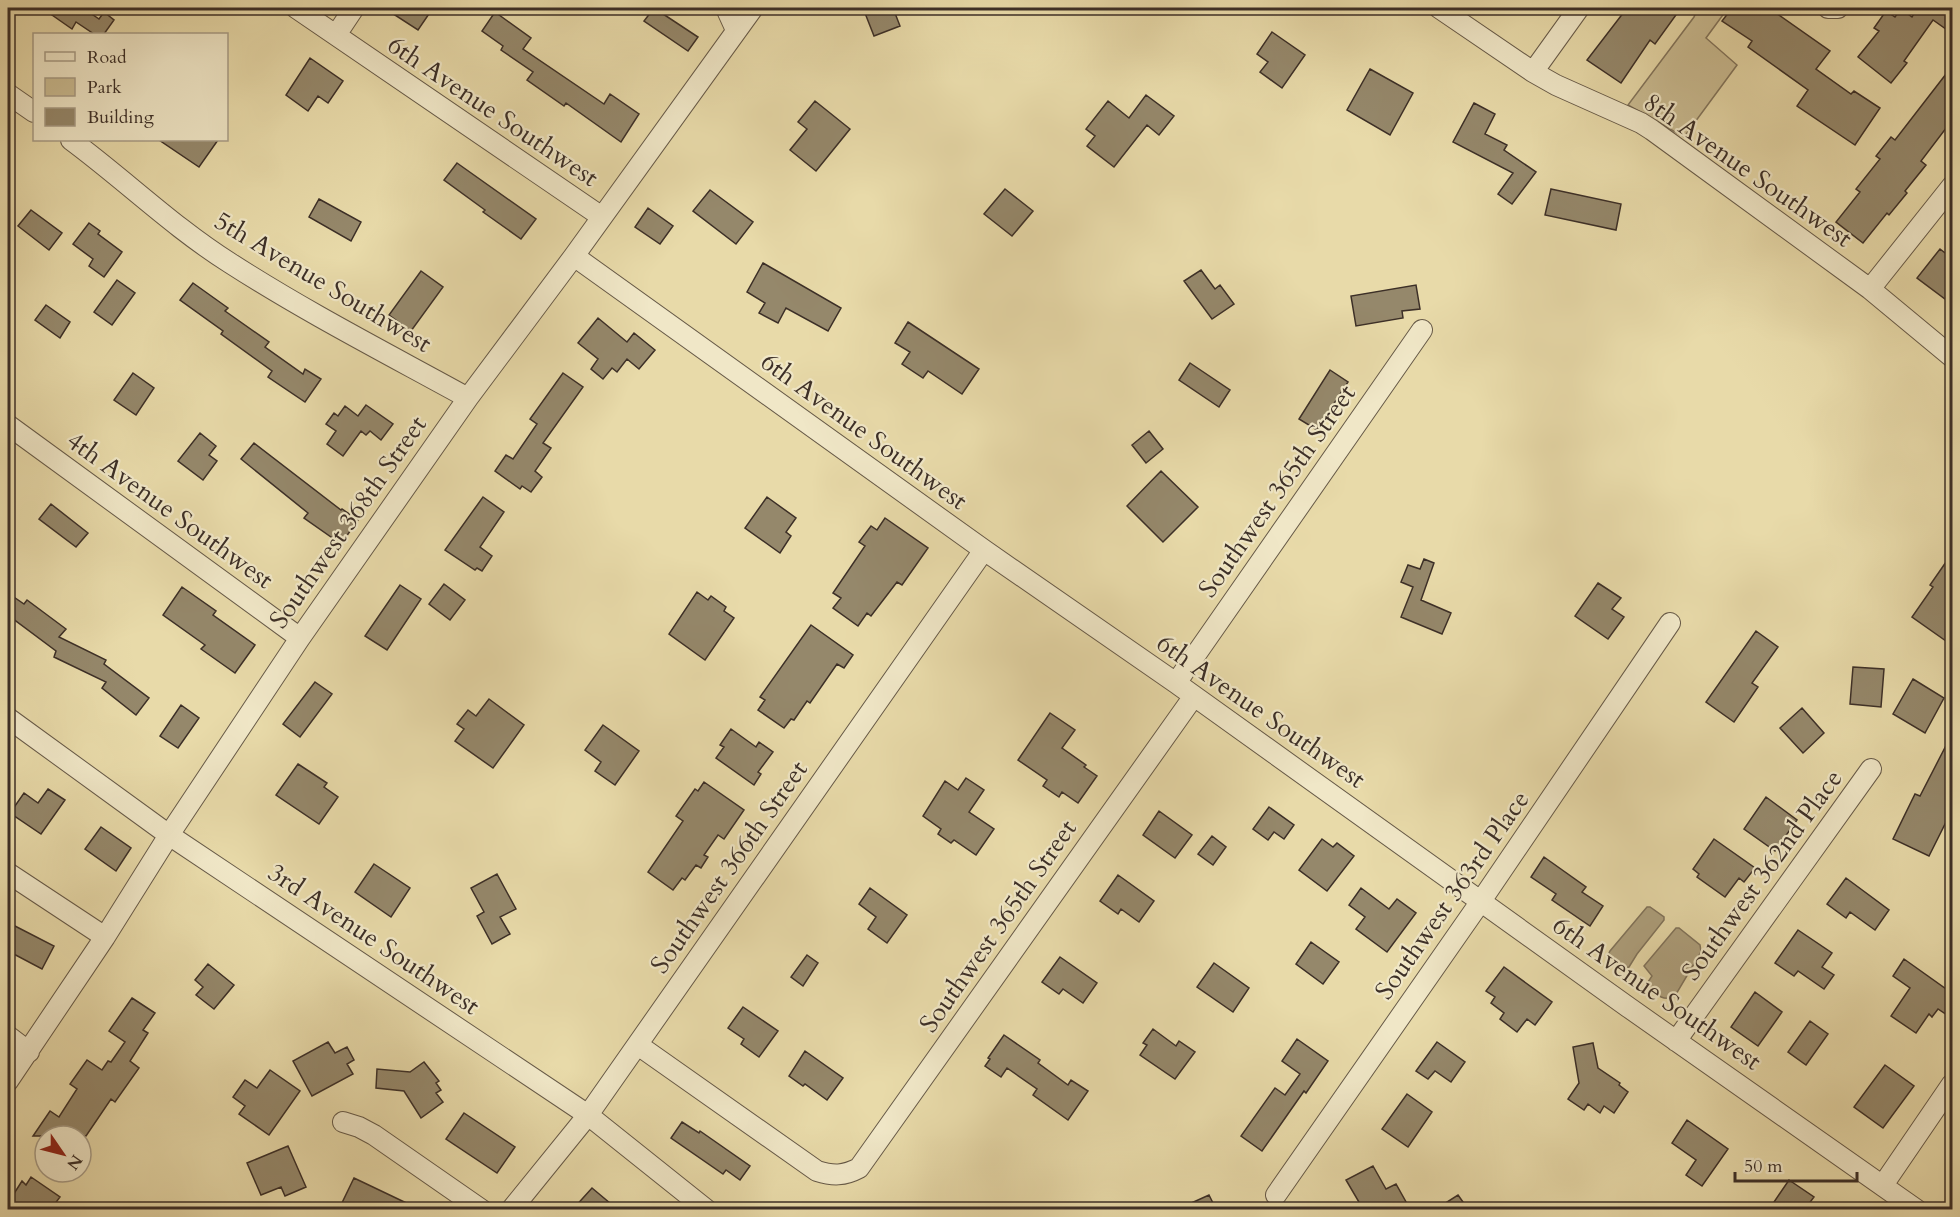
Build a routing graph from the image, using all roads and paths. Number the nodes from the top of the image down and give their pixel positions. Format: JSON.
{"nodes":[{"id":1,"x":296,"y":8,"type":"edge"},
{"id":2,"x":354,"y":8,"type":"edge"},
{"id":3,"x":726,"y":8,"type":"edge"},
{"id":4,"x":753,"y":8,"type":"edge"},
{"id":5,"x":1439,"y":8,"type":"edge"},
{"id":6,"x":1579,"y":8,"type":"edge"},
{"id":7,"x":1828,"y":8,"type":"edge"},
{"id":8,"x":1838,"y":8,"type":"edge"},
{"id":9,"x":736,"y":30,"type":"junction"},
{"id":10,"x":336,"y":35,"type":"junction"},
{"id":11,"x":1533,"y":72,"type":"junction"},
{"id":12,"x":8,"y":94,"type":"edge"},
{"id":13,"x":33,"y":111,"type":"edge"},
{"id":14,"x":72,"y":141,"type":"edge"},
{"id":15,"x":1953,"y":186,"type":"edge"},
{"id":16,"x":602,"y":217,"type":"junction"},
{"id":17,"x":574,"y":256,"type":"junction"},
{"id":18,"x":1870,"y":289,"type":"junction"},
{"id":19,"x":1422,"y":330,"type":"dead end"},
{"id":20,"x":1953,"y":357,"type":"edge"},
{"id":21,"x":468,"y":398,"type":"junction"},
{"id":22,"x":8,"y":425,"type":"edge"},
{"id":23,"x":984,"y":550,"type":"junction"},
{"id":24,"x":1670,"y":623,"type":"dead end"},
{"id":25,"x":300,"y":638,"type":"junction"},
{"id":26,"x":1176,"y":683,"type":"junction"},
{"id":27,"x":1194,"y":696,"type":"junction"},
{"id":28,"x":8,"y":718,"type":"edge"},
{"id":29,"x":1871,"y":769,"type":"dead end"},
{"id":30,"x":169,"y":835,"type":"junction"},
{"id":31,"x":8,"y":873,"type":"edge"},
{"id":32,"x":1481,"y":901,"type":"junction"},
{"id":33,"x":105,"y":937,"type":"junction"},
{"id":34,"x":8,"y":1036,"type":"edge"},
{"id":35,"x":1676,"y":1041,"type":"junction"},
{"id":36,"x":638,"y":1045,"type":"junction"},
{"id":37,"x":29,"y":1052,"type":"junction"},
{"id":38,"x":8,"y":1081,"type":"edge"},
{"id":39,"x":1953,"y":1084,"type":"edge"},
{"id":40,"x":588,"y":1115,"type":"junction"},
{"id":41,"x":343,"y":1122,"type":"dead end"},
{"id":42,"x":1883,"y":1185,"type":"junction"},
{"id":43,"x":1276,"y":1195,"type":"dead end"},
{"id":44,"x":482,"y":1209,"type":"edge"},
{"id":45,"x":511,"y":1209,"type":"edge"},
{"id":46,"x":707,"y":1209,"type":"edge"},
{"id":47,"x":1917,"y":1209,"type":"edge"}],
"edges":[{"from":1,"to":10,"type":"street","name":"6th Avenue Southwest"},
{"from":2,"to":10,"type":"street"},
{"from":3,"to":9,"type":"street"},
{"from":4,"to":9,"type":"street","name":"Southwest 368th Street"},
{"from":5,"to":11,"type":"street","name":"8th Avenue Southwest"},
{"from":6,"to":11,"type":"street"},
{"from":7,"to":8,"type":"street"},
{"from":9,"to":16,"type":"street","name":"Southwest 368th Street"},
{"from":10,"to":16,"type":"street","name":"6th Avenue Southwest"},
{"from":11,"to":18,"type":"street","name":"8th Avenue Southwest"},
{"from":12,"to":13,"type":"street"},
{"from":14,"to":21,"type":"street","name":"5th Avenue Southwest"},
{"from":15,"to":18,"type":"street"},
{"from":16,"to":17,"type":"street","name":"Southwest 368th Street"},
{"from":17,"to":21,"type":"street","name":"Southwest 368th Street"},
{"from":17,"to":23,"type":"street","name":"6th Avenue Southwest"},
{"from":18,"to":20,"type":"street","name":"8th Avenue Southwest"},
{"from":19,"to":26,"type":"street","name":"Southwest 365th Street"},
{"from":21,"to":25,"type":"street","name":"Southwest 368th Street"},
{"from":22,"to":25,"type":"street","name":"4th Avenue Southwest"},
{"from":23,"to":26,"type":"street","name":"6th Avenue Southwest"},
{"from":23,"to":36,"type":"street","name":"Southwest 366th Street"},
{"from":24,"to":32,"type":"street","name":"Southwest 363rd Place"},
{"from":25,"to":30,"type":"street","name":"Southwest 368th Street"},
{"from":26,"to":27,"type":"street","name":"6th Avenue Southwest"},
{"from":27,"to":32,"type":"street","name":"6th Avenue Southwest"},
{"from":27,"to":36,"type":"street","name":"Southwest 365th Street"},
{"from":28,"to":30,"type":"street","name":"3rd Avenue Southwest"},
{"from":29,"to":35,"type":"street","name":"Southwest 362nd Place"},
{"from":30,"to":33,"type":"street","name":"Southwest 368th Street"},
{"from":30,"to":40,"type":"street","name":"3rd Avenue Southwest"},
{"from":31,"to":33,"type":"street"},
{"from":32,"to":35,"type":"street","name":"6th Avenue Southwest"},
{"from":32,"to":43,"type":"street","name":"Southwest 363rd Place"},
{"from":33,"to":37,"type":"street","name":"Southwest 368th Street"},
{"from":34,"to":37,"type":"street"},
{"from":35,"to":42,"type":"street","name":"6th Avenue Southwest"},
{"from":36,"to":40,"type":"street","name":"Southwest 366th Street"},
{"from":37,"to":38,"type":"street","name":"Southwest 368th Street"},
{"from":39,"to":42,"type":"street"},
{"from":40,"to":45,"type":"street","name":"Southwest 366th Street"},
{"from":40,"to":46,"type":"street","name":"3rd Avenue Southwest"},
{"from":41,"to":44,"type":"street"},
{"from":42,"to":47,"type":"street","name":"6th Avenue Southwest"}]}
